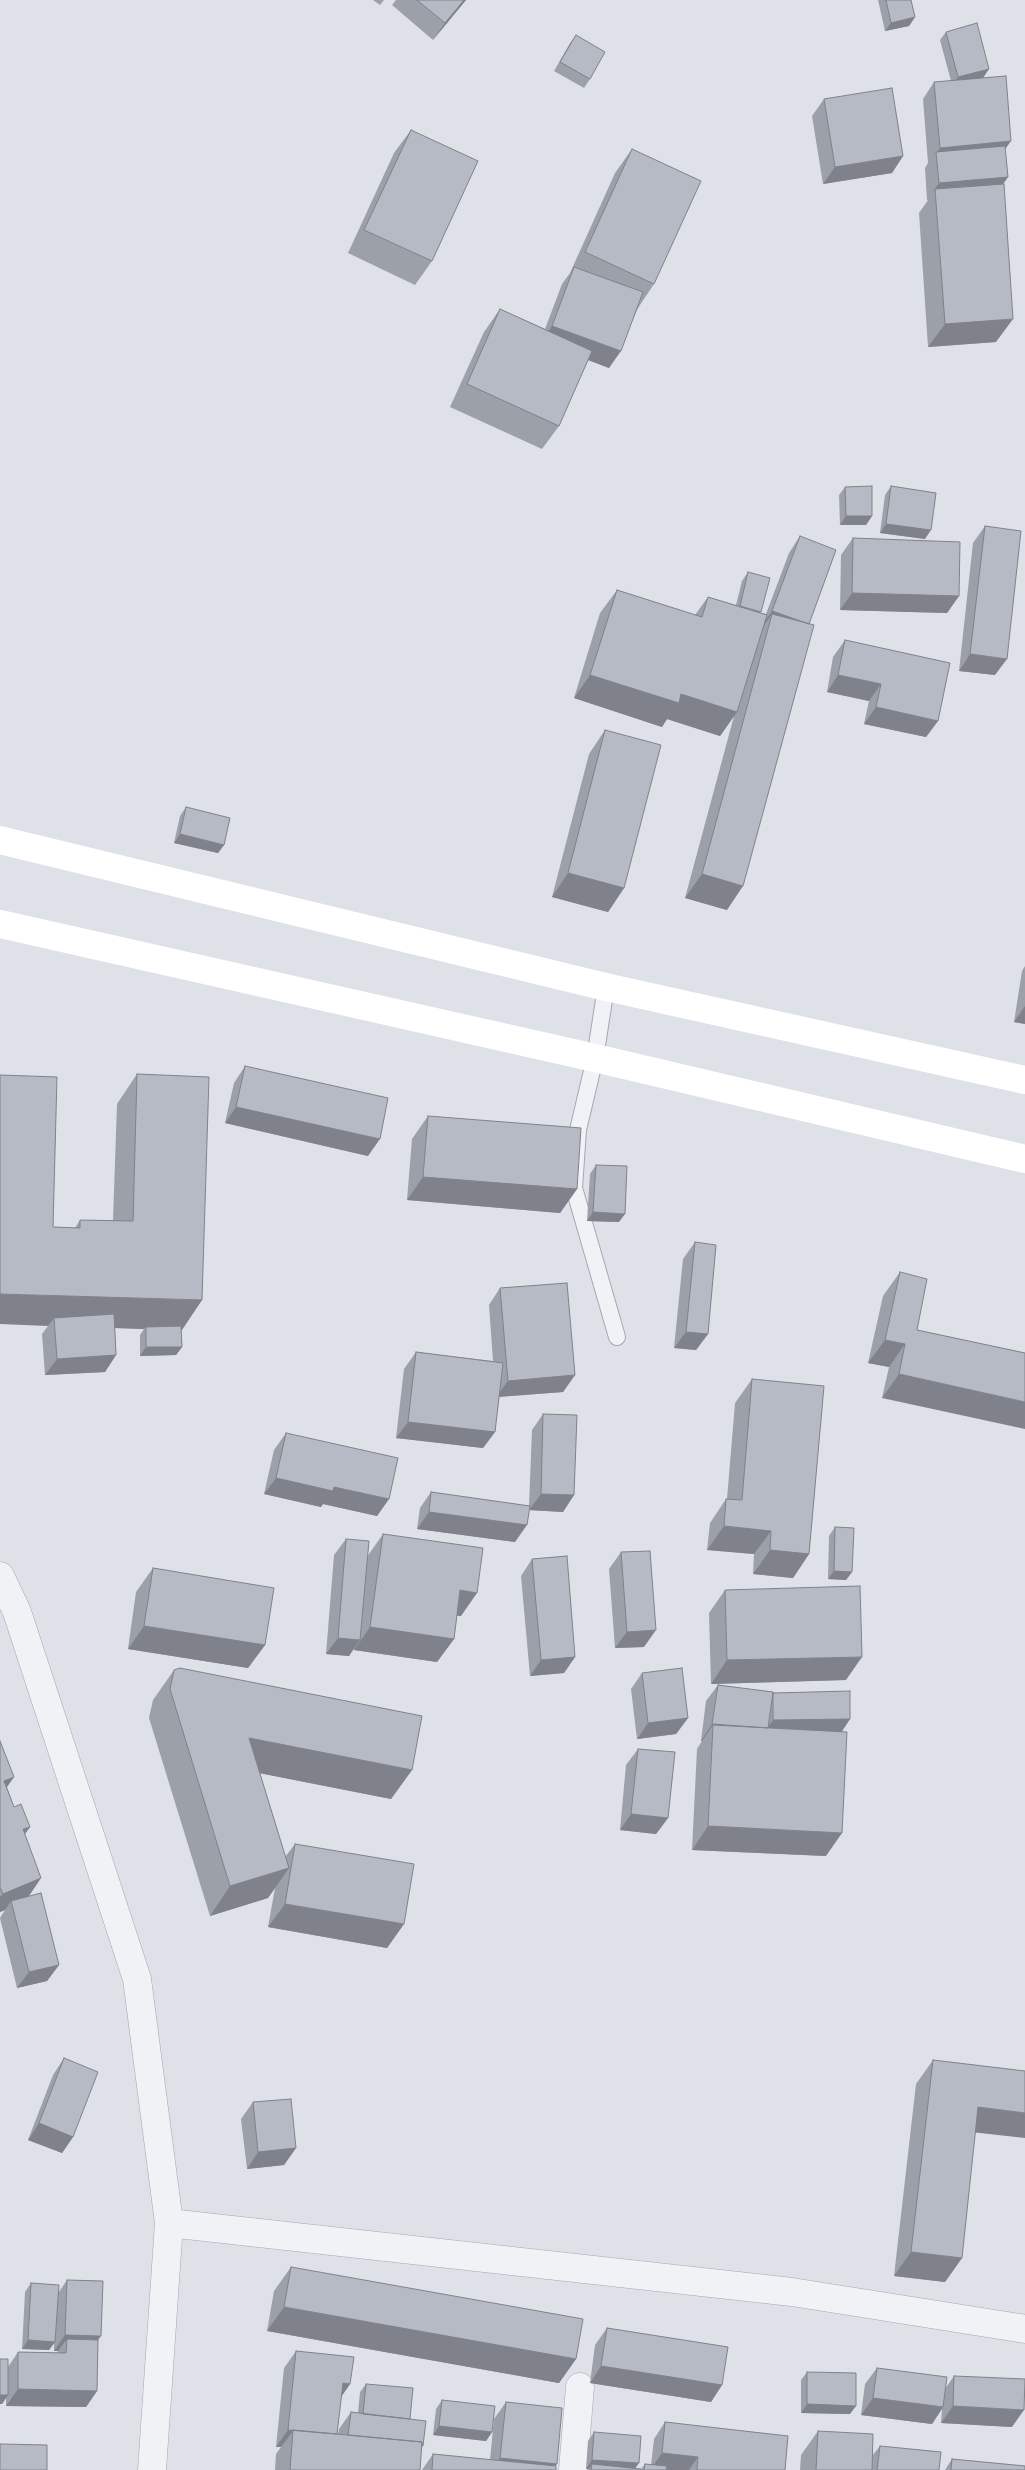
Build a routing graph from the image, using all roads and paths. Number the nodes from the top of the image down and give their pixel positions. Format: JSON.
{"nodes":[{"id":1,"x":0,"y":840,"type":"edge"},
{"id":2,"x":0,"y":924,"type":"edge"},
{"id":3,"x":606,"y":987,"type":"junction"},
{"id":4,"x":595,"y":1058,"type":"junction"},
{"id":5,"x":1025,"y":1080,"type":"edge"},
{"id":6,"x":1025,"y":1159,"type":"edge"},
{"id":7,"x":617,"y":1337,"type":"dead end"},
{"id":8,"x":0,"y":1576,"type":"edge"},
{"id":9,"x":169,"y":2223,"type":"junction"},
{"id":10,"x":1025,"y":2330,"type":"edge"},
{"id":11,"x":580,"y":2387,"type":"dead end"},
{"id":12,"x":152,"y":2470,"type":"edge"},
{"id":13,"x":573,"y":2470,"type":"edge"}],
"edges":[{"from":1,"to":3,"type":"street"},
{"from":2,"to":4,"type":"street"},
{"from":3,"to":4,"type":"lane"},
{"from":3,"to":5,"type":"street"},
{"from":4,"to":6,"type":"street"},
{"from":4,"to":7,"type":"lane"},
{"from":8,"to":9,"type":"street"},
{"from":9,"to":10,"type":"street"},
{"from":9,"to":12,"type":"street"},
{"from":11,"to":13,"type":"street"}]}
